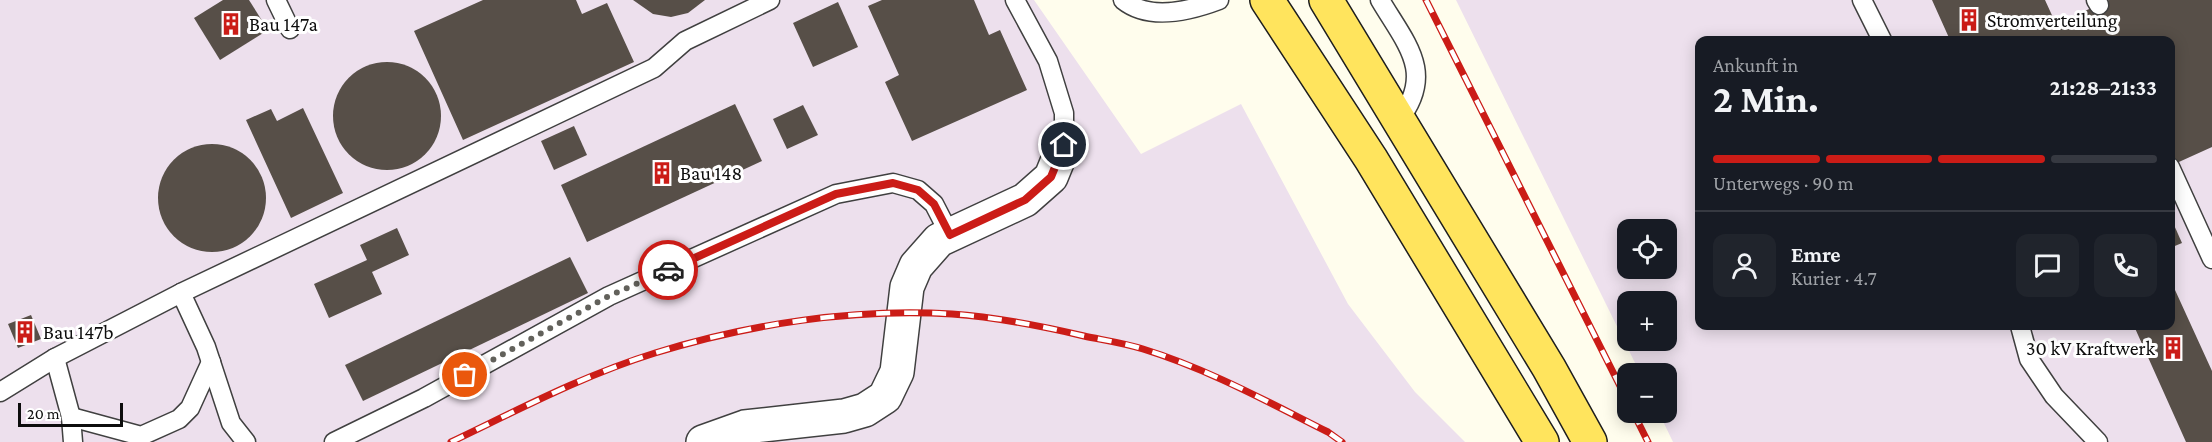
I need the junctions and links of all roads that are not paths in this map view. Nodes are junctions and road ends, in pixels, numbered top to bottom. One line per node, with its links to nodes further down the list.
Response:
1 (276, 0): 10 (lane)
2 (770, 0): 17 (lane)
3 (1015, 0): 13 (lane)
4 (1123, 0): 5 (lane)
5 (1219, 0)
6 (1267, 0): 29 (main road)
7 (1326, 0): 12 (main road)
8 (1380, 0): 12 (lane)
9 (1862, 0): 11 (lane)
10 (290, 28)
11 (1880, 36)
12 (1398, 121): 30 (main road)
13 (1064, 145): 15 (street)
14 (2175, 178): 16 (lane)
15 (950, 235): 27 (lane); 28 (street)
16 (2212, 258)
17 (181, 293): 19 (lane); 20 (lane)
18 (2021, 330): 31 (lane)
19 (55, 358): 21 (lane); 22 (lane)
20 (212, 362): 23 (lane); 26 (lane)
21 (0, 392)
22 (71, 417): 23 (lane); 24 (lane)
23 (141, 436): 25 (lane)
24 (73, 442)
25 (164, 442)
26 (246, 442)
27 (334, 442)
28 (703, 442)
29 (1542, 442)
30 (1590, 442)
31 (2098, 442)

